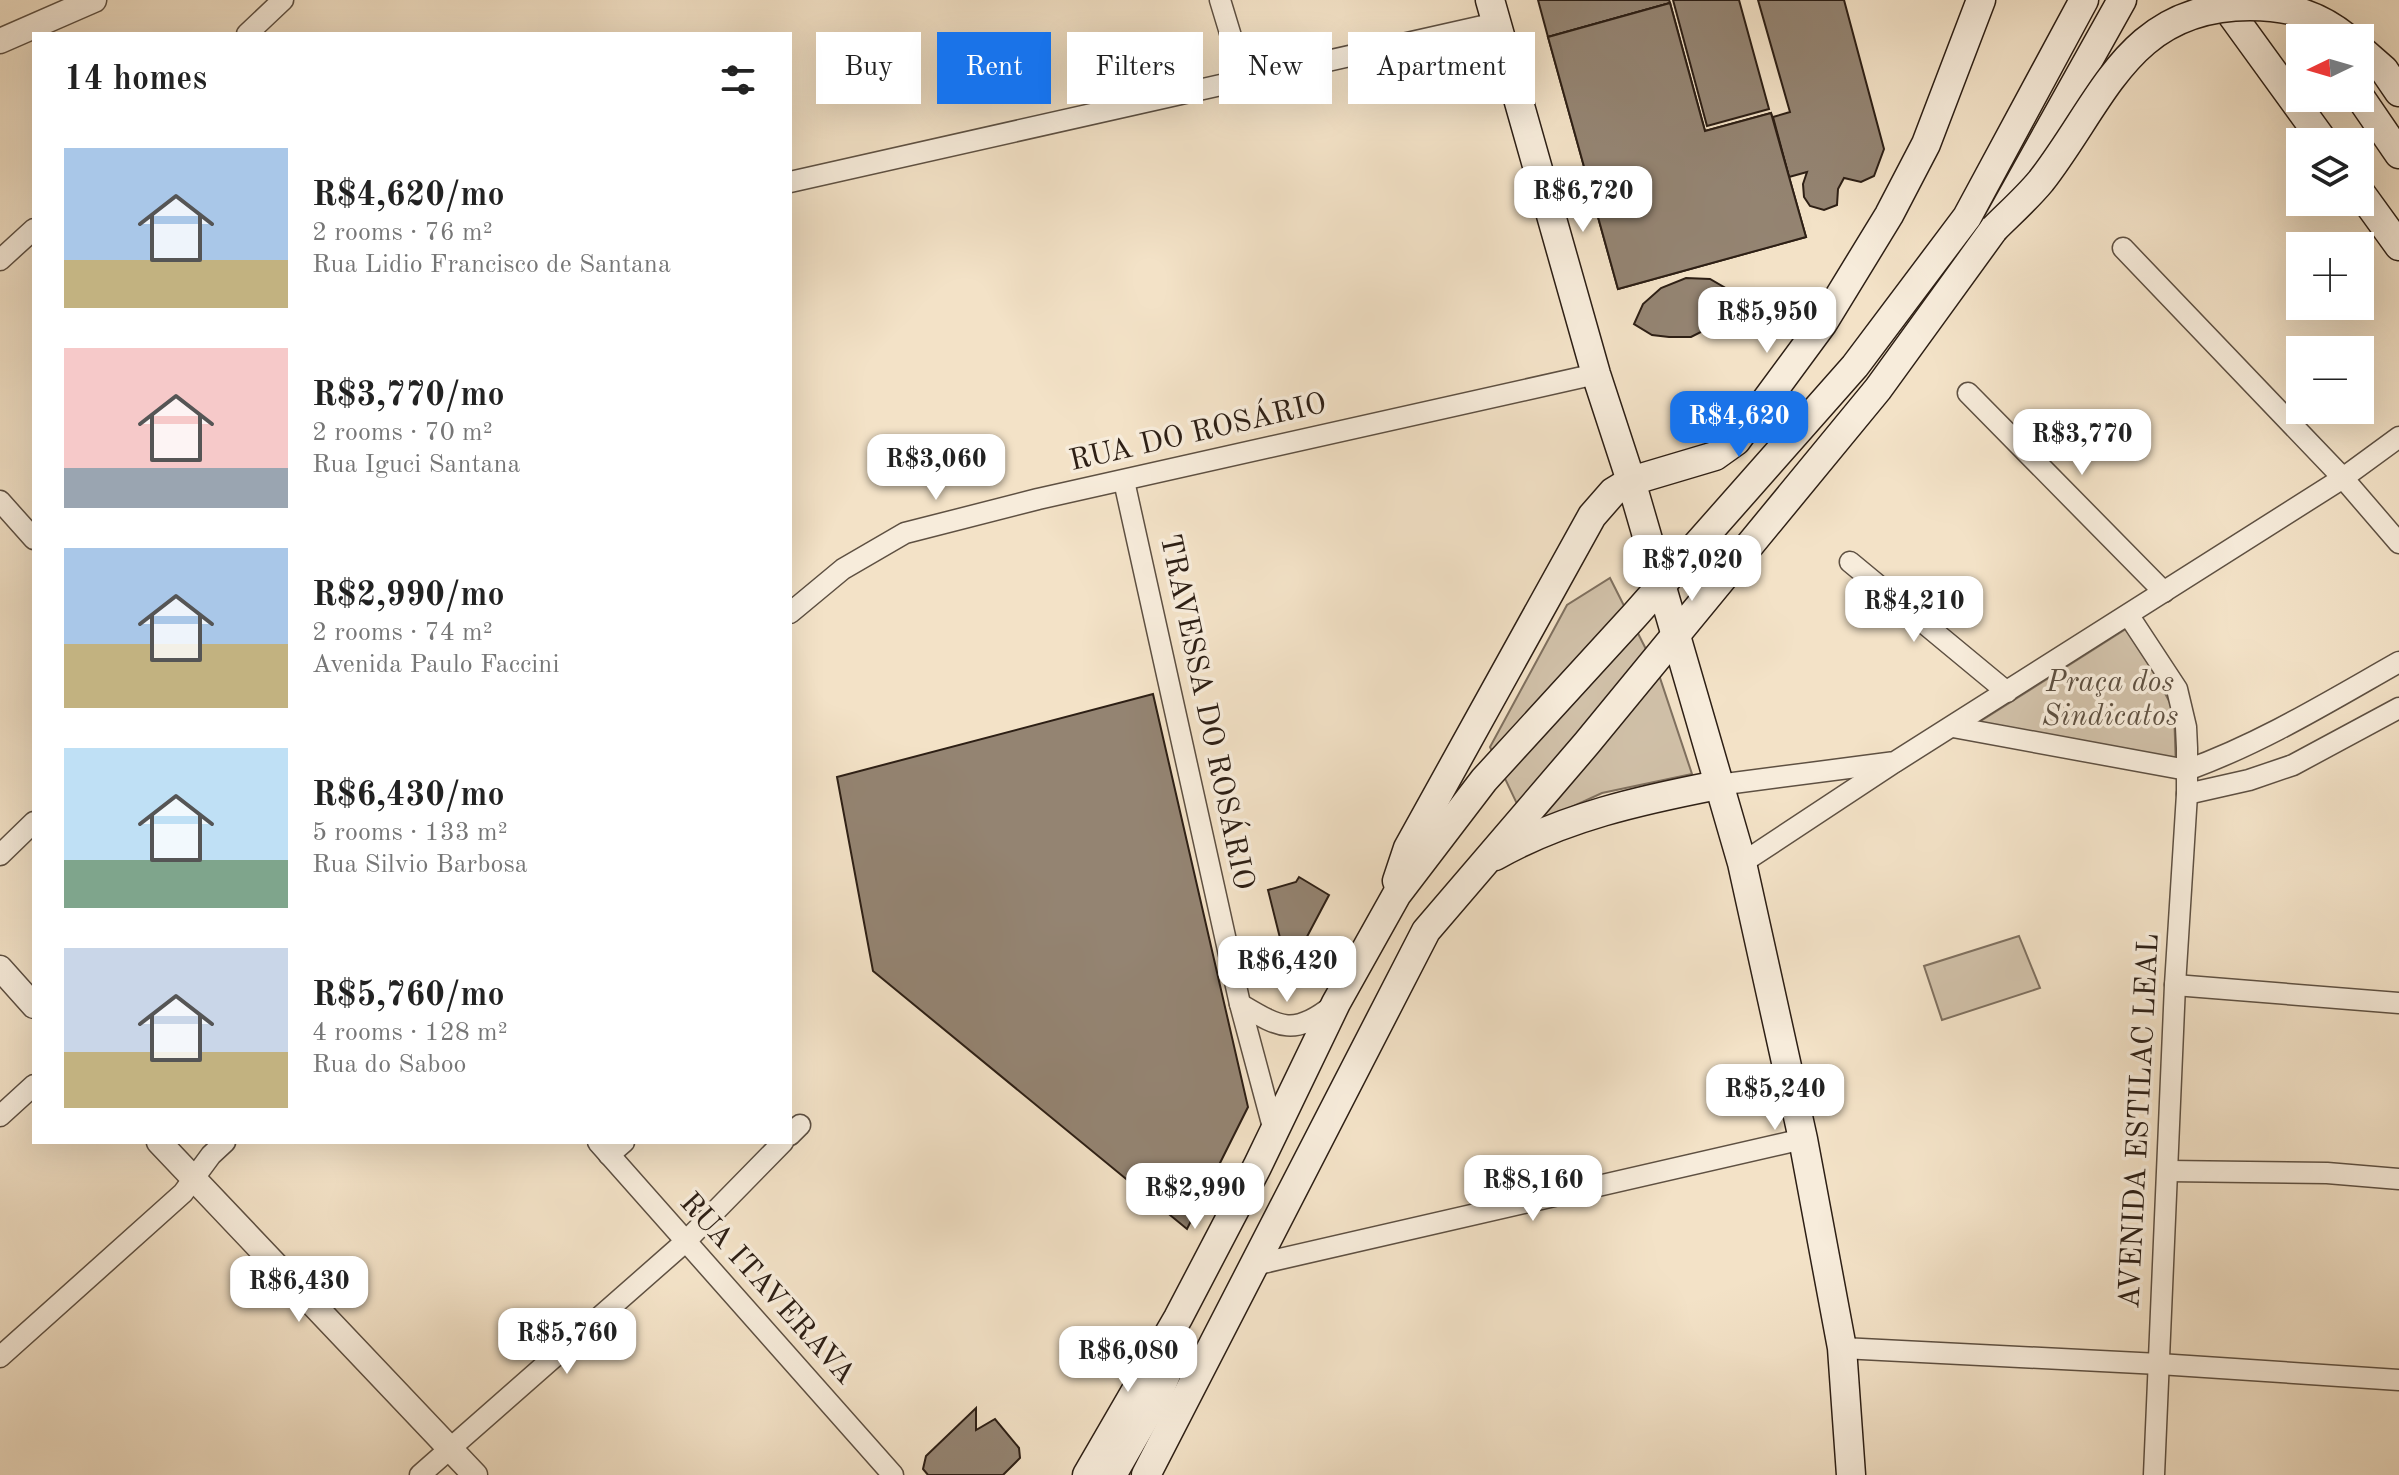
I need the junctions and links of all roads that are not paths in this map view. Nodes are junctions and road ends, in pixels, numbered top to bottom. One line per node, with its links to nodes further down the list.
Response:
1 (94, 0): 14 (street)
2 (283, 0): 12 (street)
3 (1220, 0): 13 (street)
4 (1981, 0): 34 (main road)
5 (2084, 0): 39 (main road)
6 (2122, 0): 24 (main road, bridge)
7 (2221, 0): 20 (main road)
8 (2293, 0): 10 (main road)
9 (1493, 12): 15 (street); 29 (main road)
10 (2309, 24)
11 (2327, 24): 24 (main road, bridge)
12 (249, 32)
13 (1230, 32)
14 (0, 41)
15 (1332, 55)
16 (2374, 61): 18 (main road)
17 (1219, 85): 22 (street)
18 (2399, 92)
19 (2370, 112): 21 (main road)
20 (2314, 128)
21 (2399, 154)
22 (792, 182)
23 (2374, 211): 26 (main road)
24 (1994, 229): 43 (main road)
25 (32, 231): 28 (street)
26 (2399, 246)
27 (2123, 248): 32 (street)
28 (0, 260)
29 (1596, 374): 33 (street, RUA DO ROSÁRIO); 34 (main road)
30 (1968, 393): 40 (street)
31 (2399, 437): 32 (street)
32 (2343, 478): 37 (street); 40 (street)
33 (1124, 481): 41 (street, RUA DO ROSÁRIO); 62 (street, TRAVESSA DO ROSÁRIO)
34 (1631, 481): 39 (main road); 56 (main road)
35 (0, 501): 36 (street)
36 (32, 537)
37 (2399, 543)
38 (1850, 562): 45 (street)
39 (1660, 585): 43 (main road); 56 (main road)
40 (2164, 592): 42 (street)
41 (792, 611)
42 (2129, 616): 45 (street); 49 (street, AVENIDA ESTILAC LEAL)
43 (1675, 635): 50 (main road); 54 (main road)
44 (2399, 662): 49 (street)
45 (2007, 692): 47 (street)
46 (2399, 708): 51 (street)
47 (1953, 727): 48 (street); 49 (street)
48 (1895, 762): 50 (street); 55 (street)
49 (2187, 770): 51 (street, AVENIDA ESTILAC LEAL)
50 (1718, 785): 54 (main road); 55 (main road)
51 (2187, 794): 58 (street, AVENIDA ESTILAC LEAL)
52 (32, 824): 53 (street)
53 (0, 855)
54 (1482, 863): 76 (main road)
55 (1742, 863): 66 (main road)
56 (1397, 894): 59 (main road)
57 (0, 968): 61 (street)
58 (2175, 985): 60 (street); 72 (street, AVENIDA ESTILAC LEAL)
59 (1336, 1003): 62 (street); 65 (main road)
60 (2399, 1003)
61 (32, 1004)
62 (1240, 1004): 65 (street, TRAVESSA DO ROSÁRIO)
63 (32, 1087): 64 (street)
64 (0, 1116)
65 (1274, 1131): 71 (main road)
66 (1803, 1139): 76 (street); 79 (main road)
67 (161, 1144): 74 (street)
68 (223, 1144): 74 (street)
69 (781, 1144): 75 (street)
70 (610, 1146): 75 (street, RUA ITAVERAVA)
71 (1257, 1167): 77 (main road); 78 (main road)
72 (2168, 1171): 73 (street); 81 (street, AVENIDA ESTILAC LEAL)
73 (2399, 1179)
74 (195, 1180): 80 (street); 83 (street)
75 (685, 1242): 83 (street); 86 (street, RUA ITAVERAVA)
76 (1254, 1265): 78 (main road)
77 (1178, 1318): 87 (main road); 88 (main road)
78 (1217, 1337): 89 (main road)
79 (1842, 1348): 81 (street); 90 (main road)
80 (0, 1357)
81 (2159, 1364): 82 (street); 91 (street, AVENIDA ESTILAC LEAL)
82 (2399, 1380)
83 (451, 1449): 84 (street); 85 (street)
84 (420, 1475)
85 (475, 1475)
86 (893, 1475)
87 (1087, 1475)
88 (1112, 1475)
89 (1146, 1475)
90 (1851, 1475)
91 (2154, 1475)

